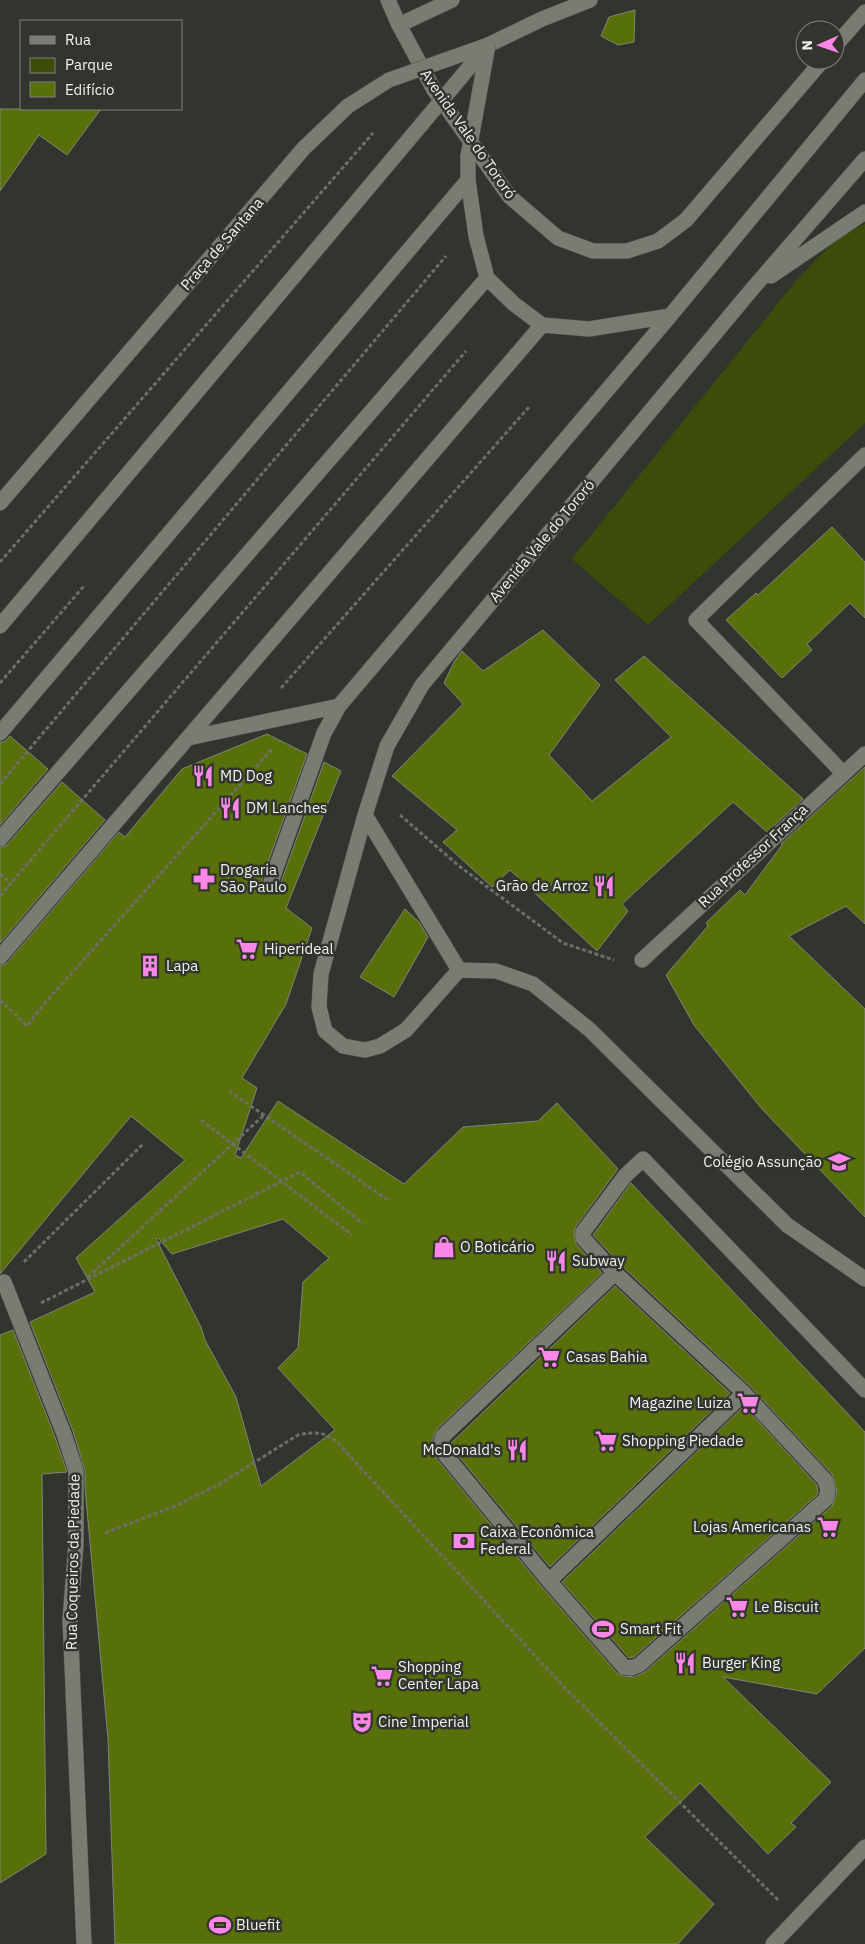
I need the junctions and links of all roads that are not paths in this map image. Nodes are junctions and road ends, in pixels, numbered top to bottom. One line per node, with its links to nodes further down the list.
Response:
1 (388, 0): 5 (street, Avenida Vale do Tororó)
2 (452, 0): 5 (street)
3 (590, 0): 7 (street, Praça de Santana)
4 (865, 12): 6 (street)
5 (399, 25): 8 (street, Avenida Vale do Tororó)
6 (845, 35)
7 (488, 45): 11 (street, bridge); 18 (street, Praça de Santana, bridge); 19 (street, bridge)
8 (814, 70)
9 (865, 80): 15 (street)
10 (865, 160): 14 (street, Avenida Vale do Tororó)
11 (468, 180): 13 (street); 21 (street)
12 (865, 212): 14 (street, Avenida Vale do Tororó)
13 (487, 278): 16 (street); 26 (street)
14 (753, 288): 25 (street, Avenida Vale do Tororó)
15 (670, 316): 16 (street); 20 (street)
16 (542, 325): 22 (street)
17 (865, 455): 24 (street)
18 (0, 503)
19 (0, 626)
20 (339, 706): 22 (street); 27 (street)
21 (0, 733)
22 (188, 738): 28 (street)
23 (865, 754): 24 (street, Rua Professor França)
24 (843, 773): 29 (street, Rua Professor França)
25 (365, 815): 30 (street); 30 (street, Avenida Vale do Tororó)
26 (0, 839)
27 (272, 882)
28 (0, 957)
29 (642, 960)
30 (458, 970): 32 (street)
31 (615, 1273): 34 (street); 35 (street); 36 (street)
32 (865, 1279)
33 (4, 1282): 38 (street, Rua Coqueiros da Piedade)
34 (865, 1390)
35 (744, 1393): 36 (street); 36 (street)
36 (549, 1581)
37 (865, 1847): 39 (street)
38 (84, 1944)
39 (772, 1944)

